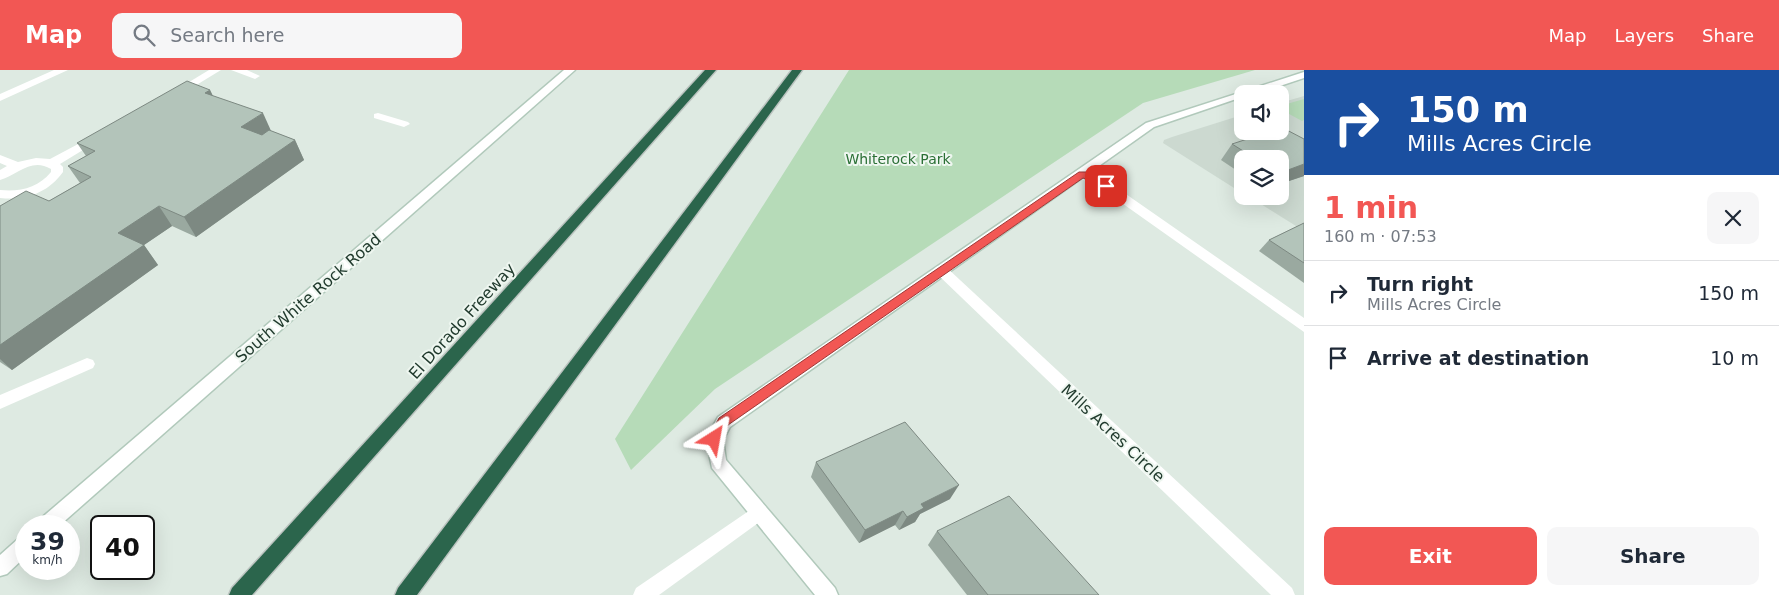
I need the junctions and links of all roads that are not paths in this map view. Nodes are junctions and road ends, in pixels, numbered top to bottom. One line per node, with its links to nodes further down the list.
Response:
1 (63, 70): 10 (street)
2 (216, 70): 12 (street)
3 (236, 70): 8 (street)
4 (570, 70): 29 (street, South White Rock Road)
5 (711, 70): 32 (highway, El Dorado Freeway)
6 (796, 70): 33 (highway)
7 (1304, 75): 9 (street)
8 (255, 76)
9 (1272, 85)
10 (28, 86): 11 (street); 14 (street)
11 (40, 89)
12 (169, 96)
13 (1234, 97): 22 (street)
14 (0, 98)
15 (378, 116): 16 (street)
16 (404, 124)
17 (108, 130): 19 (street)
18 (0, 159): 20 (street)
19 (52, 163): 20 (street); 23 (street)
20 (18, 166): 21 (street)
21 (1, 174)
22 (1082, 174): 24 (street); 25 (street)
23 (0, 194)
24 (941, 270): 28 (street); 36 (street, Mills Acres Circle)
25 (1304, 326)
26 (87, 364): 27 (street)
27 (0, 402)
28 (759, 512): 34 (street); 35 (street)
29 (59, 515)
30 (15, 553): 31 (street)
31 (0, 566)
32 (239, 595)
33 (405, 595)
34 (642, 595)
35 (828, 595)
36 (1285, 595)

